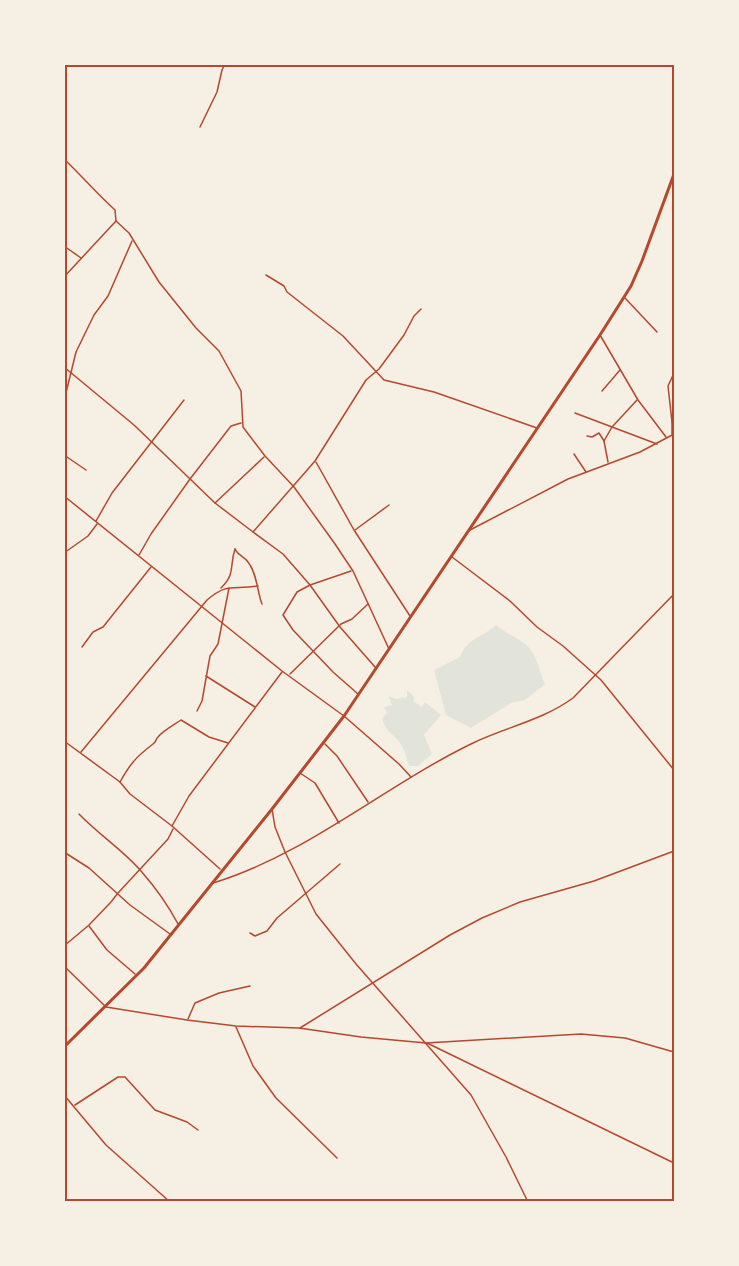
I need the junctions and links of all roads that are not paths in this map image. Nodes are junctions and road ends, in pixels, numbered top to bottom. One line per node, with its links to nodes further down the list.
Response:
1 (225, 64): 2 (street)
2 (200, 127)
3 (64, 159): 5 (street)
4 (675, 174): 11 (highway)
5 (116, 221): 6 (street); 8 (street)
6 (132, 241): 18 (street); 27 (street)
7 (64, 246): 8 (street)
8 (81, 258): 10 (street)
9 (266, 275): 17 (street)
10 (64, 277)
11 (624, 297): 13 (street); 14 (highway)
12 (421, 309): 17 (street)
13 (657, 332)
14 (600, 335): 16 (street); 29 (highway)
15 (64, 368): 18 (street)
16 (620, 370): 20 (street); 22 (street)
17 (375, 371): 29 (street); 39 (street)
18 (72, 373): 23 (street); 34 (street)
19 (675, 373): 26 (street)
20 (602, 391)
21 (184, 400): 34 (street)
22 (638, 400): 28 (street); 32 (street)
23 (64, 401)
24 (575, 413): 28 (street)
25 (675, 418): 26 (street)
26 (672, 422): 30 (street)
27 (243, 423): 38 (street); 43 (street)
28 (612, 427): 33 (street); 35 (street)
29 (538, 429): 50 (highway)
30 (673, 434): 32 (street)
31 (587, 436): 33 (street)
32 (666, 437): 35 (street)
33 (604, 441): 40 (street)
34 (151, 442): 43 (street); 48 (street)
35 (658, 444): 40 (street)
36 (574, 454): 42 (street)
37 (64, 455): 41 (street)
38 (265, 456): 44 (street); 46 (street)
39 (315, 461): 44 (street); 49 (street)
40 (608, 463): 42 (street)
41 (86, 470)
42 (586, 472): 50 (street)
43 (190, 479): 46 (street); 53 (street)
44 (294, 487): 51 (street); 56 (street)
45 (64, 496): 48 (street)
46 (214, 503): 51 (street)
47 (389, 505): 49 (street)
48 (97, 522): 52 (street); 53 (street)
49 (354, 530): 65 (street)
50 (469, 531): 54 (highway)
51 (253, 532): 57 (street)
52 (64, 553)
53 (139, 556): 55 (street)
54 (452, 556): 65 (highway); 75 (street)
55 (151, 566): 64 (street); 68 (street)
56 (352, 571): 57 (street); 63 (street)
57 (310, 585): 67 (street); 69 (street)
58 (258, 586): 59 (street); 60 (street); 62 (street)
59 (229, 587): 60 (street); 66 (street)
60 (220, 589): 64 (street)
61 (675, 594): 75 (street)
62 (262, 604)
63 (368, 604): 67 (street); 70 (street)
64 (202, 605): 66 (street); 83 (street)
65 (411, 617): 70 (highway)
66 (222, 622): 72 (street); 74 (street)
67 (340, 627): 69 (street); 71 (street)
68 (82, 647)
69 (314, 650): 73 (street); 76 (street)
70 (389, 650): 71 (highway)
71 (376, 669): 76 (highway)
72 (282, 671): 73 (street); 77 (street)
73 (289, 675): 79 (street)
74 (205, 676): 77 (street); 78 (street)
75 (594, 676): 84 (street); 86 (street)
76 (359, 695): 79 (highway)
77 (255, 707): 82 (street)
78 (197, 711)
79 (344, 716): 81 (highway); 86 (street)
80 (64, 741): 83 (street)
81 (324, 742): 85 (highway); 88 (street)
82 (228, 743): 87 (street); 92 (street)
83 (81, 752): 87 (street)
84 (675, 770)
85 (299, 773): 89 (highway); 91 (street)
86 (411, 777): 88 (street)
87 (120, 782): 92 (street)
88 (369, 803): 91 (street)
89 (272, 809): 95 (street); 98 (highway)
90 (79, 814): 97 (street)
91 (339, 823): 95 (street)
92 (173, 827): 97 (street); 98 (street)
93 (675, 851): 109 (street)
94 (64, 852): 100 (street)
95 (285, 852): 99 (street); 101 (street)
96 (340, 864): 101 (street)
97 (140, 870): 100 (street); 102 (street)
98 (221, 870): 99 (highway)
99 (211, 884): 102 (highway)
100 (118, 893): 103 (street); 105 (street)
101 (305, 895): 104 (street); 109 (street)
102 (179, 924): 105 (highway)
103 (89, 925): 106 (street); 108 (street)
104 (250, 933)
105 (170, 934): 108 (highway)
106 (64, 946)
107 (64, 966): 111 (street)
108 (137, 976): 111 (highway)
109 (374, 984): 114 (street); 115 (street)
110 (249, 986): 112 (street)
111 (106, 1007): 112 (street); 116 (highway)
112 (187, 1020): 113 (street)
113 (236, 1026): 114 (street); 121 (street)
114 (299, 1028): 115 (street)
115 (426, 1043): 117 (street); 122 (street); 124 (street)
116 (64, 1047)
117 (675, 1052)
118 (64, 1095): 119 (street)
119 (75, 1105): 120 (street); 123 (street)
120 (198, 1130)
121 (337, 1158)
122 (675, 1163)
123 (170, 1202)
124 (528, 1202)

